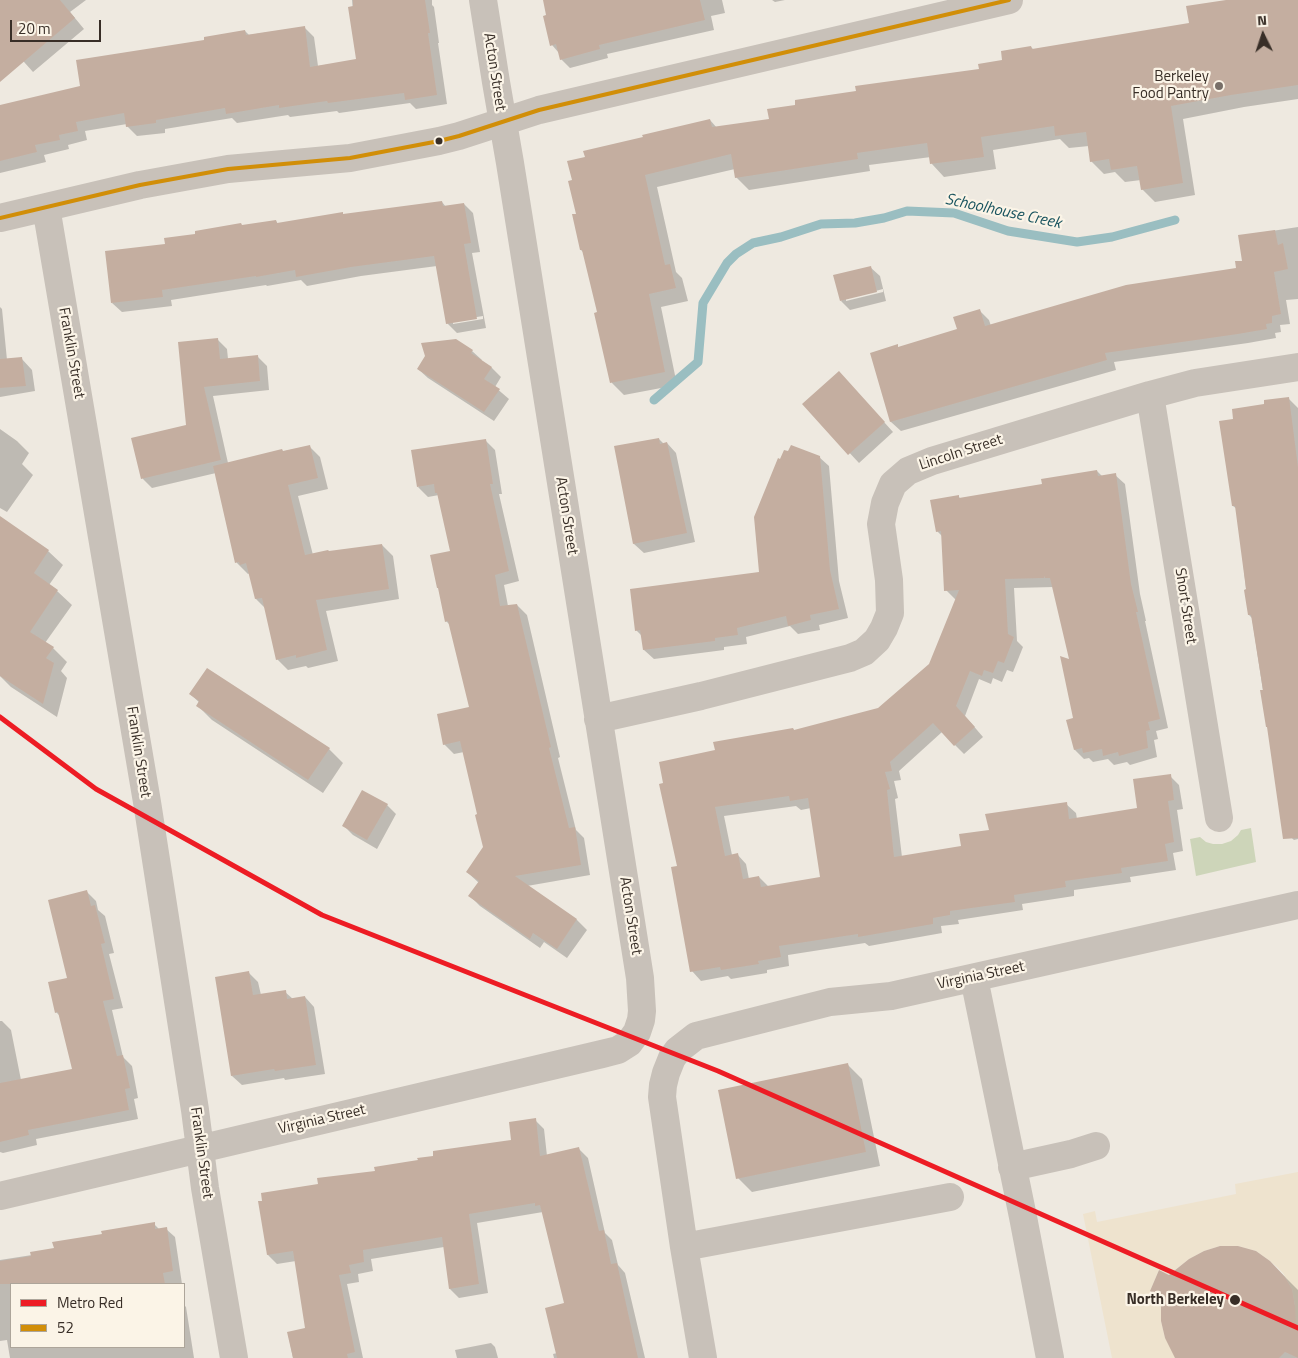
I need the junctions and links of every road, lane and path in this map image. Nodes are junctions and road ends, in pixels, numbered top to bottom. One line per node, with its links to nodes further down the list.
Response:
1 (483, 0): 3 (street, Acton Street)
2 (1009, 0): 3 (street)
3 (503, 121): 4 (street); 8 (street, Acton Street)
4 (46, 207): 5 (street); 14 (street, Franklin Street)
5 (0, 218)
6 (1298, 366): 7 (street, Lincoln Street)
7 (1150, 395): 8 (street, Lincoln Street); 9 (street, Short Street)
8 (598, 719): 12 (street, Acton Street)
9 (1219, 818)
10 (1298, 906): 11 (street, Virginia Street)
11 (974, 978): 15 (street); 18 (street, Virginia Street)
12 (637, 1032): 14 (street, Virginia Street)
13 (1096, 1146): 15 (street)
14 (200, 1149): 16 (street, Virginia Street); 19 (street, Franklin Street)
15 (1012, 1167): 21 (street)
16 (0, 1196)
17 (950, 1197): 18 (street)
18 (684, 1247): 20 (street)
19 (234, 1358)
20 (703, 1358)
21 (1050, 1358)

